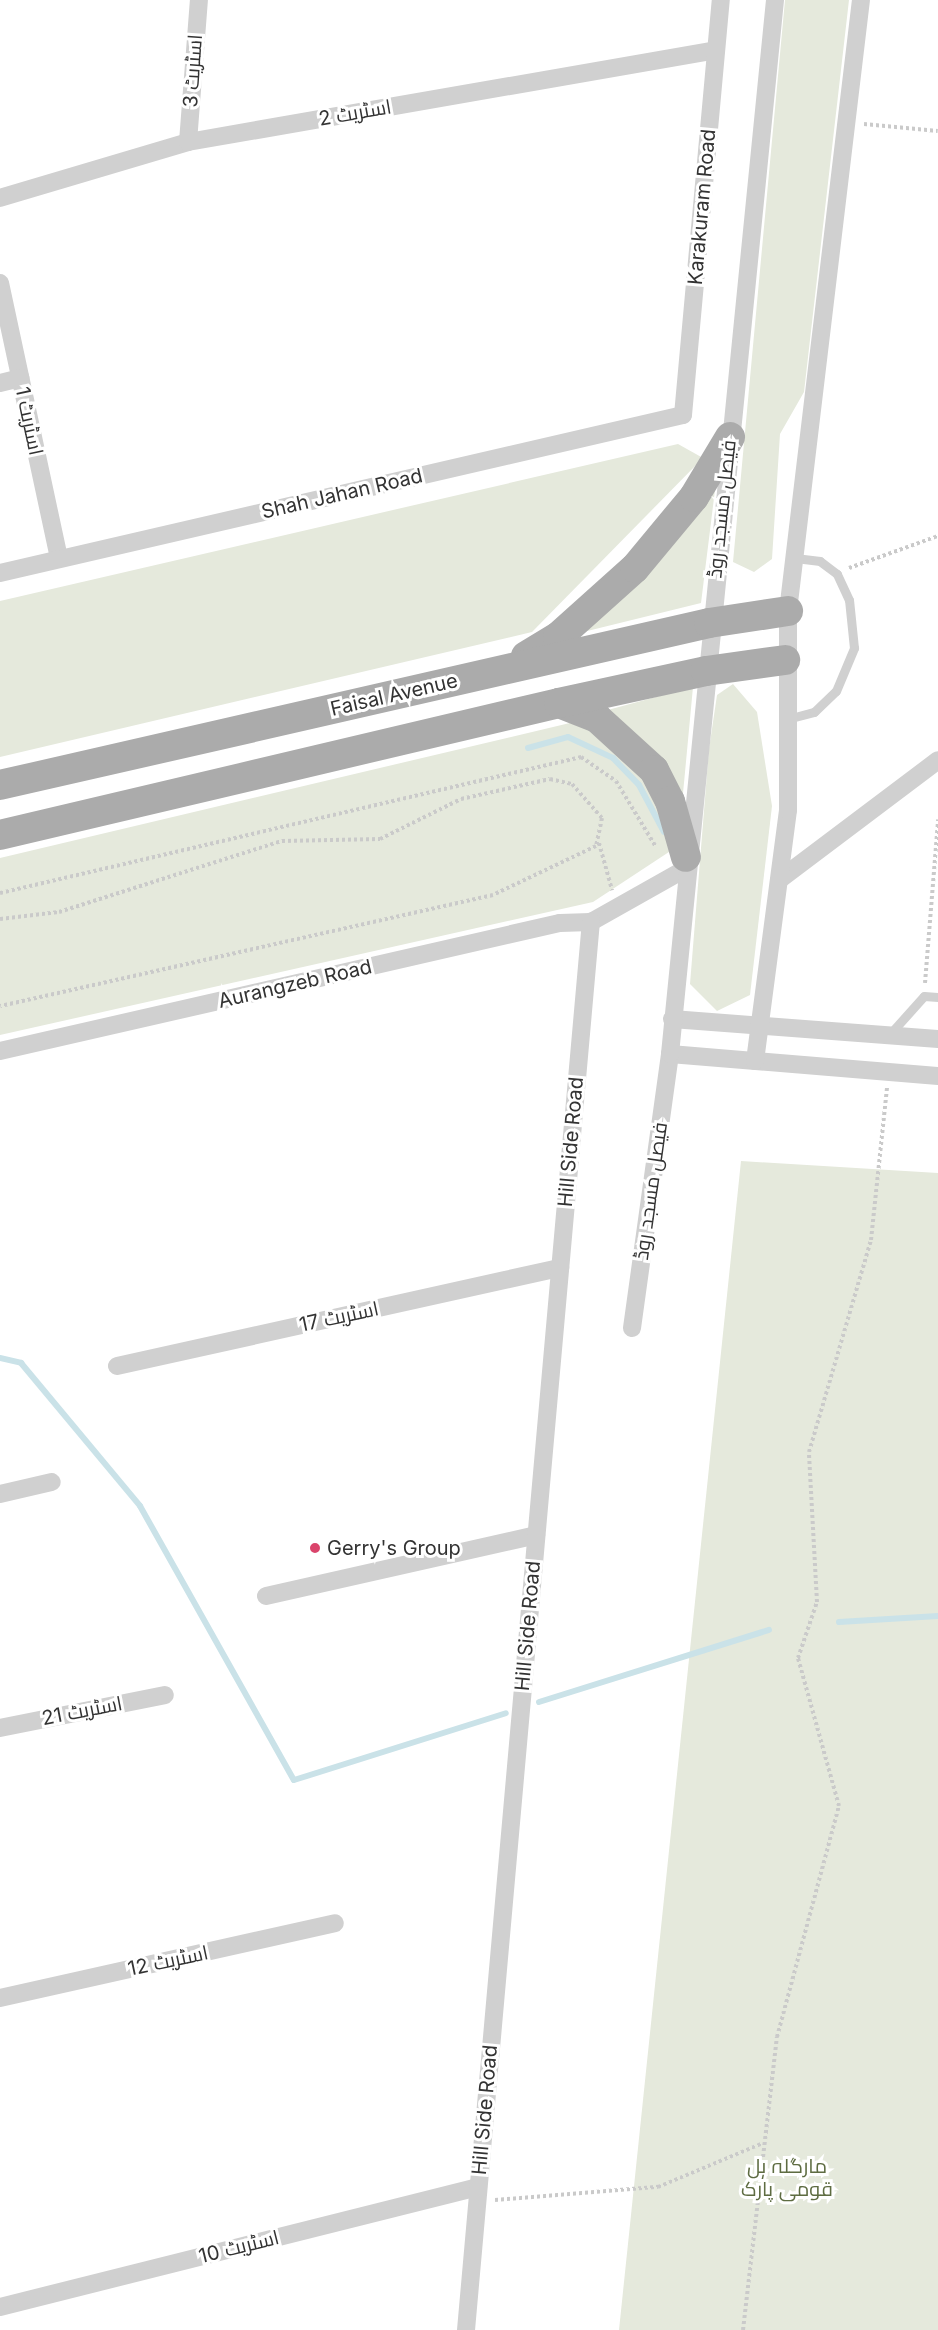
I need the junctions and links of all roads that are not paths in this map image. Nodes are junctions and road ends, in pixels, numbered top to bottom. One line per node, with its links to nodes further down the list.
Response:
1 (199, 0): 6 (street, اسٹریٹ 3)
2 (720, 0): 5 (street, Karakuram Road)
3 (775, 0): 12 (street, فیصل مسجد روڈ)
4 (861, 0): 13 (street)
5 (716, 50): 6 (street, اسٹریٹ 2); 11 (street, Karakuram Road)
6 (188, 142): 7 (street, اسٹریٹ 2)
7 (0, 198)
8 (0, 283): 9 (street, اسٹریٹ 1)
9 (20, 378): 10 (street); 14 (street, اسٹریٹ 1)
10 (0, 383)
11 (683, 415): 14 (street, Shah Jahan Road)
12 (730, 437): 17 (street, فیصل مسجد روڈ); 19 (main road)
13 (795, 558): 16 (street); 22 (lane)
14 (59, 560): 15 (street, Shah Jahan Road)
15 (0, 573)
16 (788, 611): 17 (main road, Faisal Avenue); 18 (street)
17 (709, 623): 19 (main road, Faisal Avenue); 20 (street, فیصل مسجد روڈ)
18 (785, 660): 20 (main road); 22 (street)
19 (500, 671): 24 (main road, Faisal Avenue)
20 (706, 671): 21 (main road); 26 (street, فیصل مسجد روڈ)
21 (559, 704): 25 (main road); 26 (main road)
22 (791, 718): 27 (street)
23 (938, 760): 27 (street)
24 (0, 785)
25 (0, 835)
26 (686, 863): 28 (street); 30 (street, فیصل مسجد روڈ)
27 (779, 880): 31 (street)
28 (591, 922): 34 (street, Aurangzeb Road); 38 (street, Hill Side Road)
29 (938, 997): 32 (lane)
30 (672, 1019): 31 (street); 35 (street, فیصل مسجد روڈ)
31 (761, 1025): 32 (street); 36 (street)
32 (889, 1035): 33 (street)
33 (938, 1039)
34 (0, 1052)
35 (670, 1054): 36 (street); 39 (street, فیصل مسجد روڈ)
36 (755, 1061): 37 (street)
37 (938, 1076)
38 (560, 1268): 40 (street, اسٹریٹ 17); 43 (street, Hill Side Road)
39 (632, 1328)
40 (117, 1366)
41 (52, 1482): 42 (street)
42 (0, 1494)
43 (536, 1535): 44 (street); 49 (street, Hill Side Road)
44 (266, 1596)
45 (165, 1695): 46 (street, اسٹریٹ 21)
46 (0, 1728)
47 (335, 1923): 48 (street, اسٹریٹ 12)
48 (0, 1998)
49 (478, 2195): 50 (street, اسٹریٹ 10); 51 (street, Hill Side Road)
50 (0, 2307)
51 (466, 2330)

